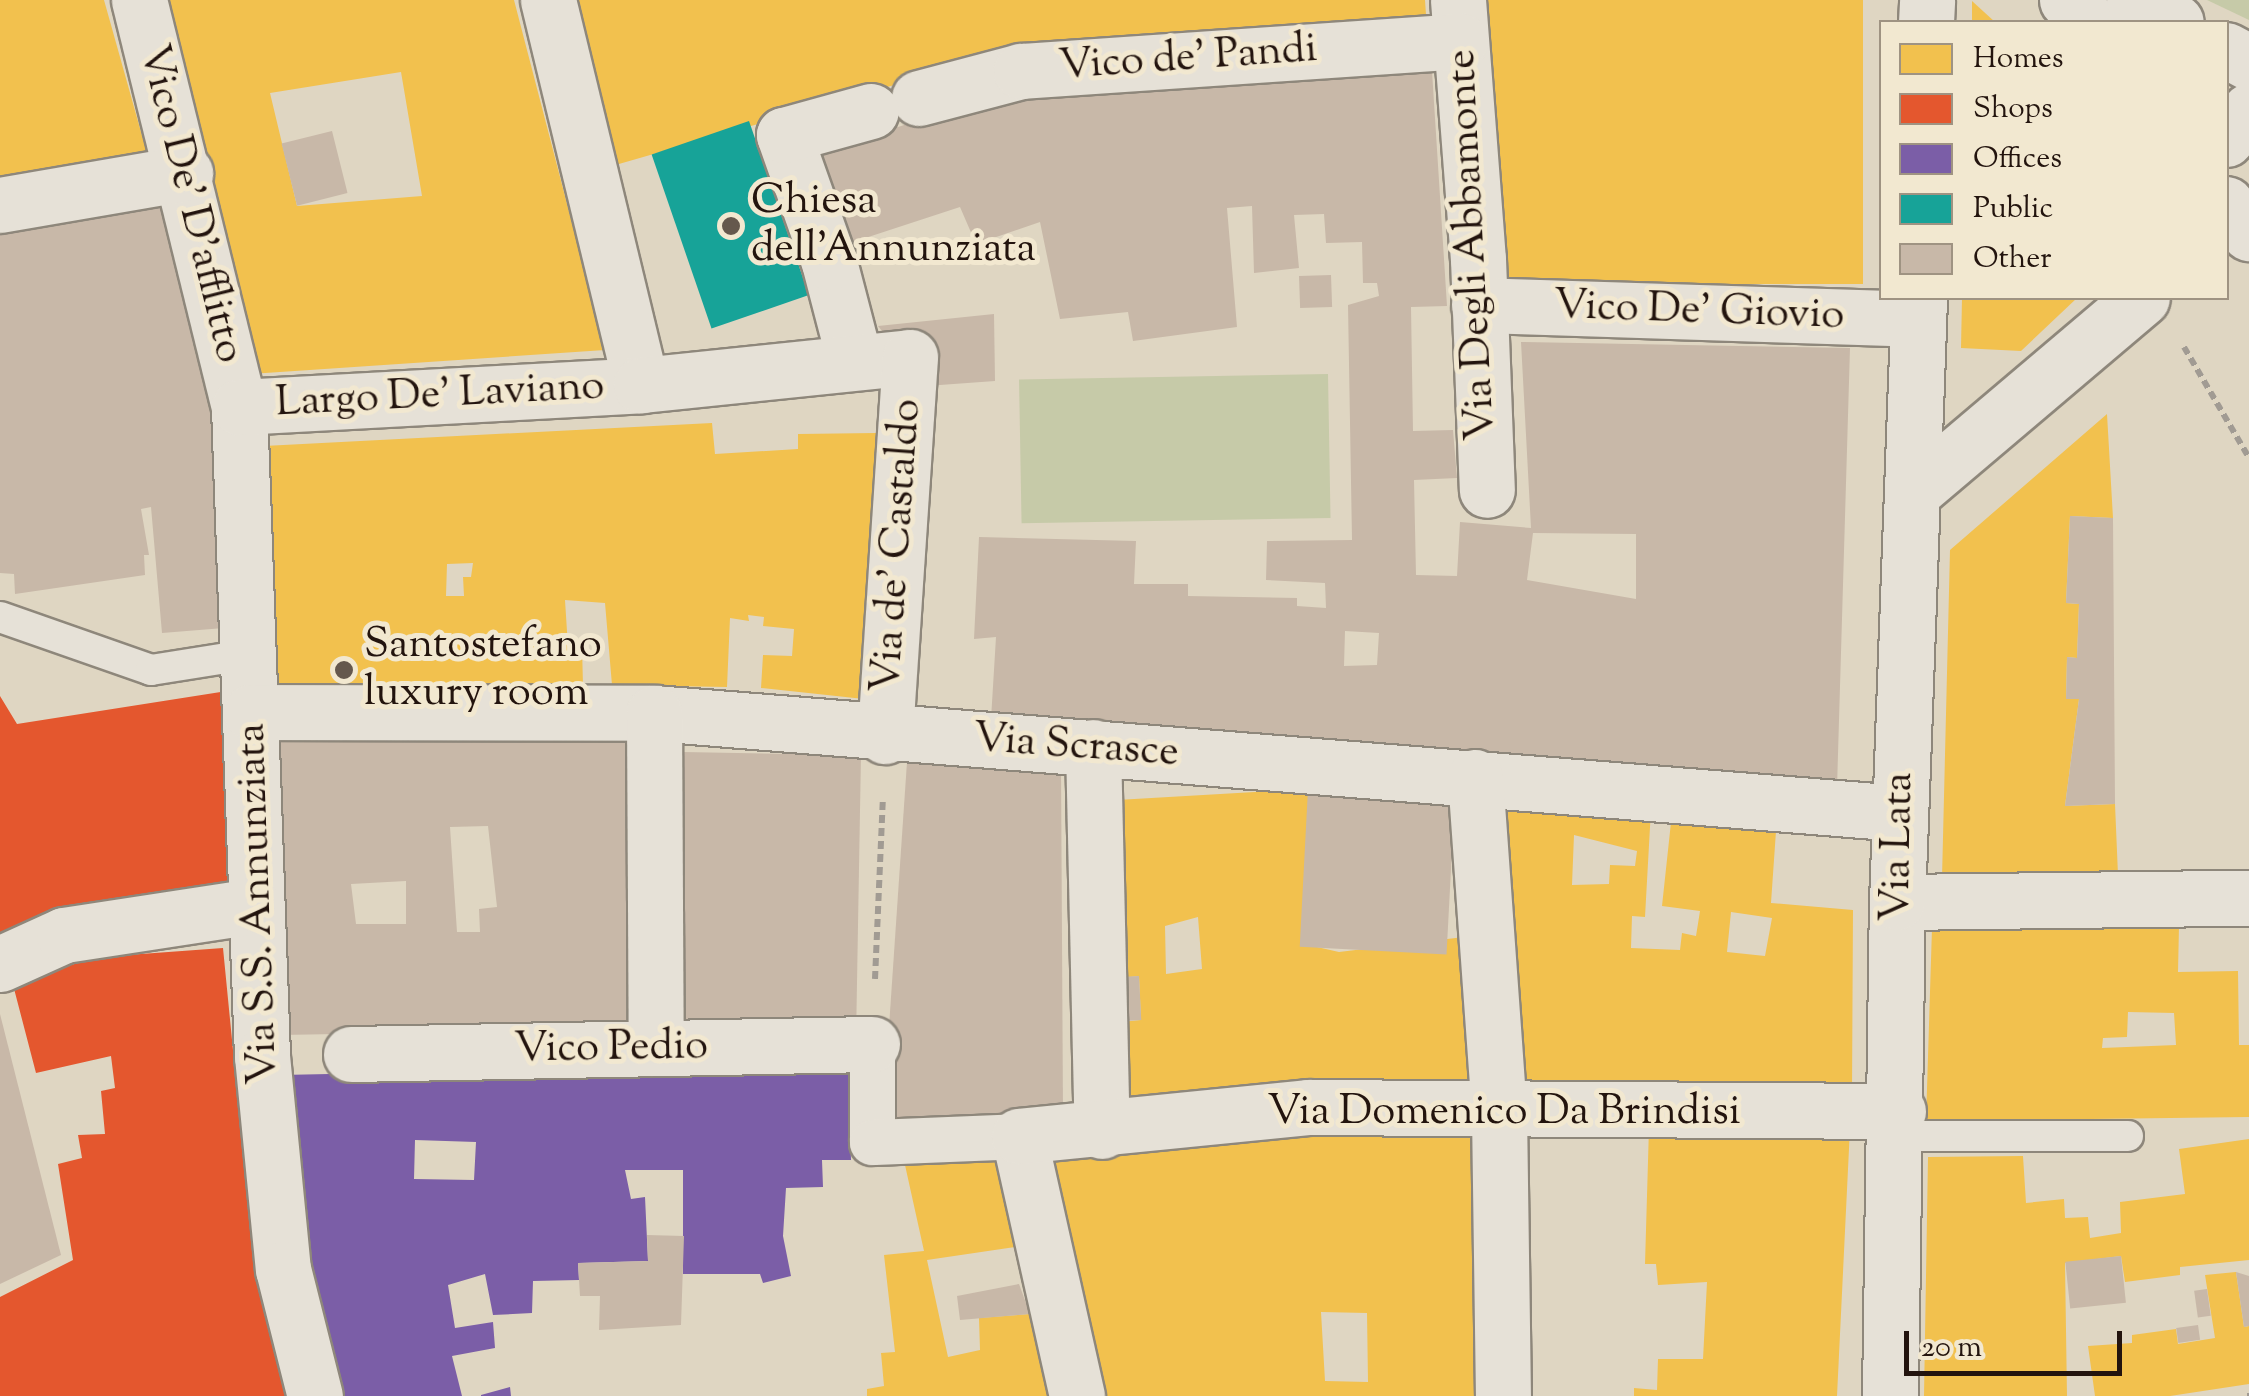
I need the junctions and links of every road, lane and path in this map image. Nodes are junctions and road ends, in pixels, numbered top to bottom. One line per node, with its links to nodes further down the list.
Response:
1 (139, 0): 11 (street, Vico De' D'afflitto)
2 (548, 0): 19 (street, Largo De' Laviano)
3 (2067, 0): 6 (street)
4 (2134, 0): 7 (street)
5 (1459, 20): 9 (street, Vico de' Pandi); 14 (street, Via Degli Abbamonte)
6 (2088, 20)
7 (2172, 20)
8 (2249, 111): 10 (street)
9 (784, 134): 18 (street, Via de' Castaldo)
10 (2229, 135)
11 (185, 173): 12 (street); 20 (street, Vico De' D'afflitto)
12 (0, 205)
13 (2140, 300): 23 (street)
14 (1480, 305): 15 (street, Vico De' Giovio); 22 (street, Via Degli Abbamonte)
15 (1918, 308): 23 (street, Via Lata)
16 (2179, 340): 21 (path)
17 (910, 356): 18 (street, Largo De' Laviano); 29 (street, Via de' Castaldo)
18 (854, 358): 19 (street, Largo De' Laviano)
19 (640, 385): 20 (street, Largo De' Laviano)
20 (239, 407): 25 (street, Via S.S. Annunziata)
21 (2249, 458)
22 (1486, 490)
23 (1914, 492): 31 (street, Via Lata)
24 (0, 616): 25 (lane)
25 (252, 654): 26 (street, Via S.S. Annunziata)
26 (252, 712): 27 (street, Via Scrasce); 34 (street, Via S.S. Annunziata)
27 (654, 713): 29 (street, Via Scrasce); 37 (street)
28 (1093, 746): 29 (street, Via Scrasce); 30 (street, Via Scrasce); 41 (street)
29 (884, 762): 36 (path)
30 (1475, 777): 31 (street, Via Scrasce); 39 (street)
31 (1900, 813): 33 (street, Via Lata)
32 (2249, 898): 33 (street)
33 (1897, 902): 40 (street, Via Lata)
34 (254, 906): 35 (street); 44 (street, Via S.S. Annunziata)
35 (0, 964)
36 (872, 1044): 37 (street, Vico Pedio); 42 (street, Via Domenico Da Brindisi)
37 (656, 1048): 38 (street, Vico Pedio)
38 (351, 1054)
39 (1499, 1112): 40 (street, Via Domenico Da Brindisi); 41 (street, Via Domenico Da Brindisi); 46 (street)
40 (1897, 1123): 43 (lane); 47 (street, Via Lata)
41 (1102, 1131): 42 (street, Via Domenico Da Brindisi)
42 (1019, 1136): 45 (street)
43 (2128, 1136)
44 (315, 1396)
45 (1077, 1396)
46 (1503, 1396)
47 (1890, 1396)

